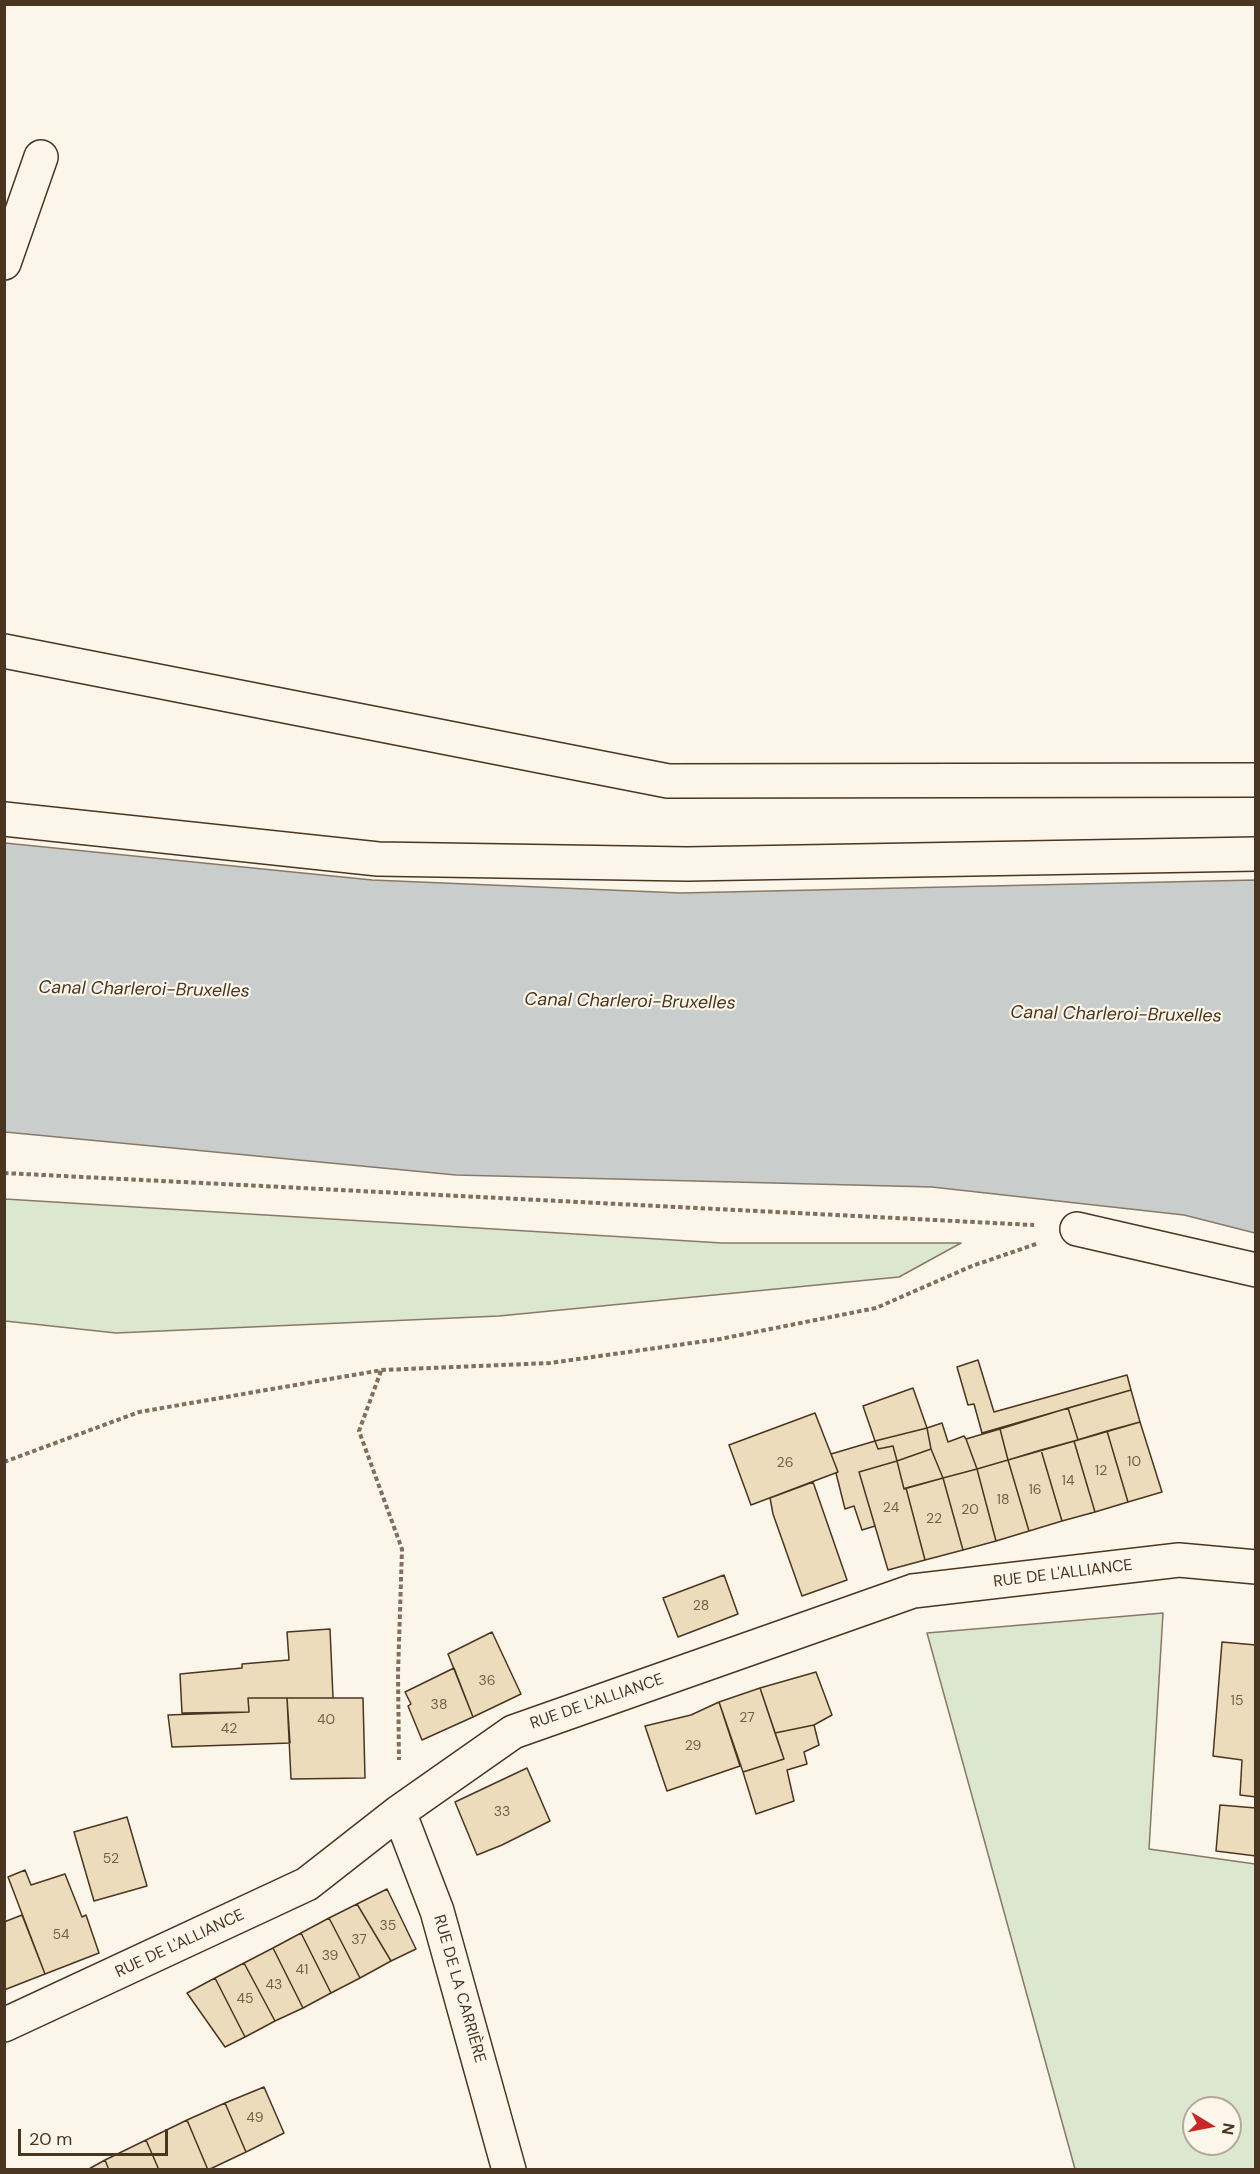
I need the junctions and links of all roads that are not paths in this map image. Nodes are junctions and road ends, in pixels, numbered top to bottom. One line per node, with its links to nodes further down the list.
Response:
1 (42, 157): 2 (street)
2 (4, 263)
3 (4, 651): 4 (street)
4 (1256, 780)
5 (4, 819): 6 (street)
6 (1256, 854)
7 (1077, 1229): 8 (street)
8 (1256, 1270)
9 (1256, 1567): 10 (street, RUE DE L'ALLIANCE)
10 (399, 1812): 11 (street, RUE DE L'ALLIANCE); 12 (street, RUE DE LA CARRIÈRE)
11 (4, 2025)
12 (509, 2169)

